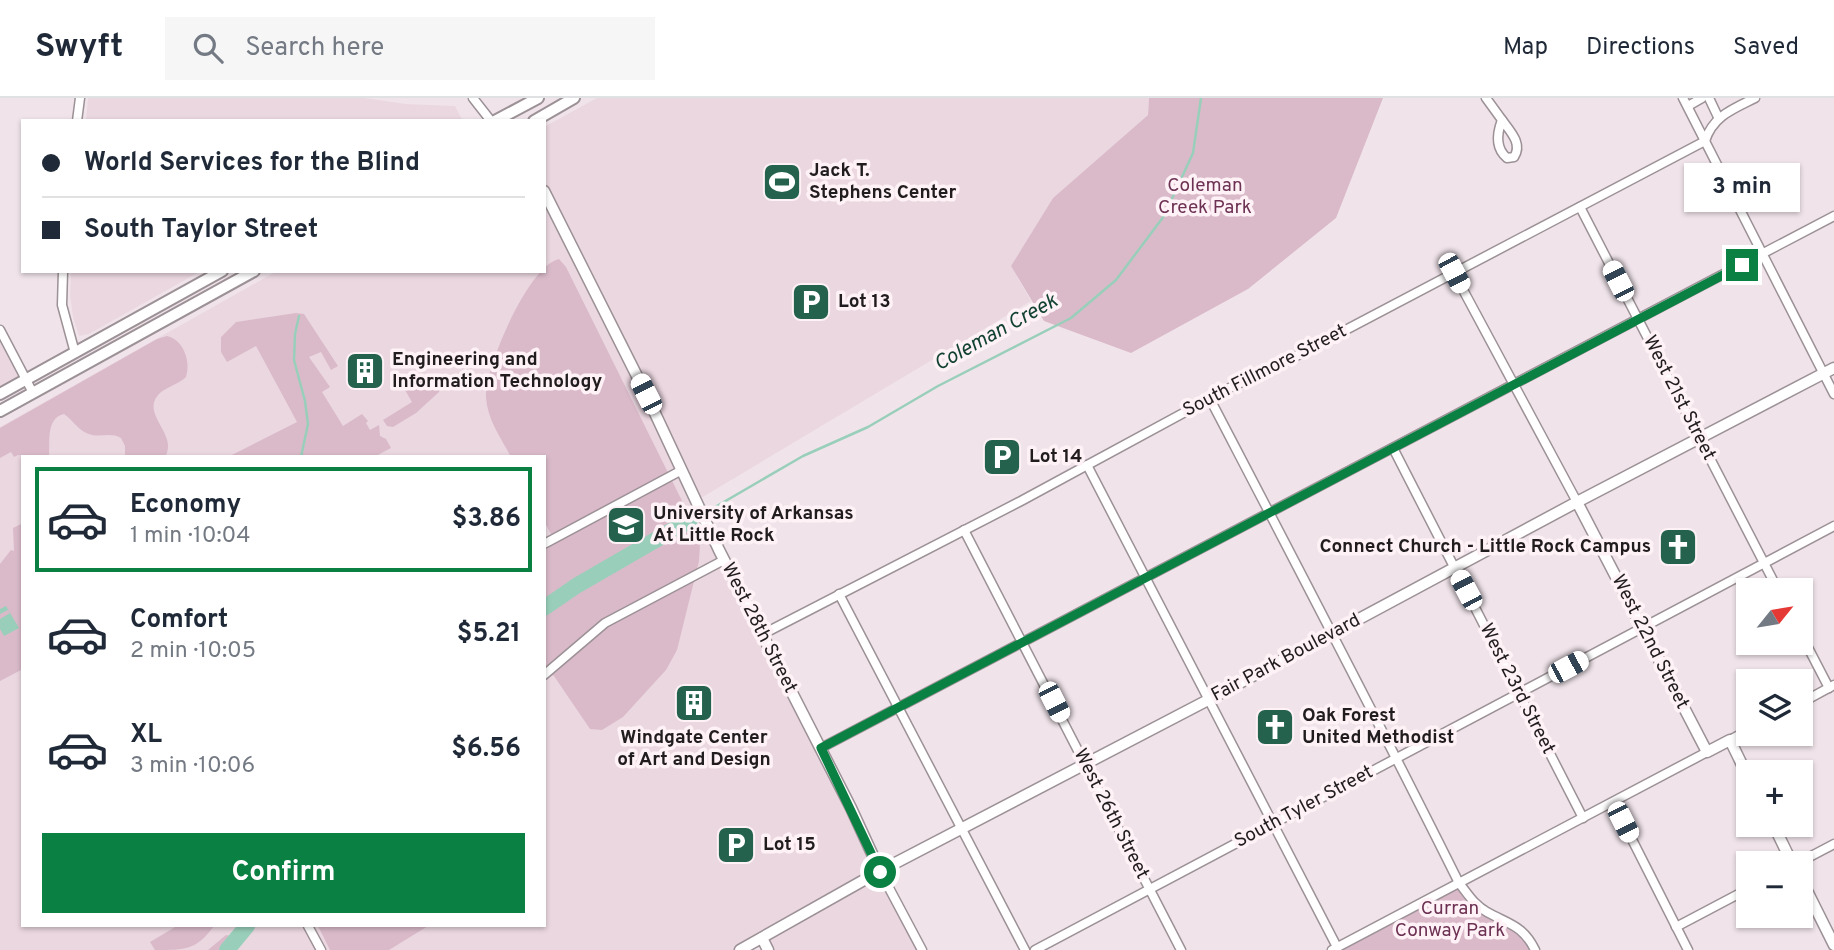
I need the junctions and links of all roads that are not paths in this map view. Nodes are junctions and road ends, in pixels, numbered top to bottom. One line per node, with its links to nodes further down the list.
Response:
1 (80, 98): 11 (street)
2 (473, 98): 12 (street)
3 (538, 98): 13 (main road)
4 (574, 98): 14 (main road)
5 (1486, 98): 15 (street)
6 (1702, 98): 9 (street)
7 (1709, 98): 10 (street)
8 (1755, 98): 10 (street)
9 (1686, 102): 16 (street)
10 (1718, 117): 16 (street)
11 (77, 119)
12 (491, 119)
13 (497, 119)
14 (537, 119)
15 (1502, 120)
16 (1705, 141): 18 (street, South Fillmore Street); 20 (street)
17 (546, 195): 40 (street, West 28th Street)
18 (1580, 206): 24 (street, South Fillmore Street); 25 (street, West 21st Street)
19 (1834, 216): 20 (street)
20 (1763, 254): 25 (street); 29 (street)
21 (63, 273): 27 (street)
22 (218, 273): 27 (main road)
23 (250, 273): 32 (main road)
24 (1454, 273): 31 (street, West 22nd Street); 35 (street, South Fillmore Street)
25 (1638, 319): 31 (street); 37 (street, West 21st Street)
26 (0, 330): 30 (street)
27 (75, 353): 30 (main road)
28 (1834, 368): 29 (street, Fair Park Boulevard)
29 (1823, 374): 34 (street); 37 (street, Fair Park Boulevard)
30 (26, 380): 32 (street); 33 (main road)
31 (1513, 385): 38 (street); 41 (street, West 22nd Street)
32 (33, 393): 36 (main road)
33 (0, 394)
34 (1834, 394)
35 (1210, 398): 39 (street, South Fillmore Street); 42 (street)
36 (0, 411)
37 (1700, 439): 41 (street, Fair Park Boulevard); 47 (street, West 21st Street)
38 (1393, 448): 42 (street); 48 (street, West 23rd Street)
39 (1087, 465): 44 (street, South Fillmore Street); 49 (street)
40 (682, 470): 45 (street); 46 (street, West 28th Street)
41 (1577, 502): 48 (street, Fair Park Boulevard); 52 (street, West 22nd Street)
42 (1269, 513): 49 (street); 53 (street)
43 (1834, 526): 47 (street, South Tyler Street)
44 (964, 530): 51 (street, South Fillmore Street); 55 (street, West 26th Street)
45 (546, 543)
46 (724, 560): 54 (street, West 28th Street); 57 (street)
47 (1764, 563): 50 (street, West 21st Street); 52 (street, South Tyler Street)
48 (1455, 569): 53 (street, Fair Park Boulevard); 59 (street, West 23rd Street)
49 (1146, 578): 55 (street); 61 (street)
50 (1772, 578)
51 (839, 594): 54 (street, South Fillmore Street); 62 (street)
52 (1642, 628): 59 (street, South Tyler Street); 66 (street, West 22nd Street)
53 (1333, 632): 61 (street, Fair Park Boulevard); 67 (street)
54 (763, 634): 65 (street, West 28th Street)
55 (1023, 642): 62 (street); 69 (street, West 26th Street)
56 (1813, 655): 58 (street)
57 (546, 673)
58 (1831, 686): 60 (street)
59 (1519, 693): 67 (street, South Tyler Street); 71 (street, West 23rd Street)
60 (1813, 696)
61 (1208, 700): 69 (street, Fair Park Boulevard); 72 (street)
62 (898, 708): 65 (street); 73 (street)
63 (1736, 737): 64 (street)
64 (1730, 740): 66 (street); 68 (street)
65 (821, 748): 76 (street, West 28th Street)
66 (1707, 752): 70 (street)
67 (1396, 758): 72 (street, South Tyler Street); 77 (street)
68 (1740, 760)
69 (1084, 763): 73 (street, Fair Park Boulevard); 78 (street, West 26th Street)
70 (1613, 802): 71 (street); 82 (street)
71 (1583, 818): 77 (street)
72 (1273, 824): 78 (street, South Tyler Street); 85 (street)
73 (961, 828): 76 (street, Fair Park Boulevard); 90 (street)
74 (1834, 844): 75 (street)
75 (1813, 855)
76 (880, 872): 83 (street, Fair Park Boulevard); 89 (street, West 28th Street)
77 (1459, 883): 85 (street); 93 (street)
78 (1150, 889): 91 (street, South Tyler Street); 92 (street, West 26th Street)
79 (1736, 895): 82 (street)
80 (1813, 903): 84 (street)
81 (309, 927): 86 (street)
82 (1676, 927): 94 (street)
83 (762, 938): 87 (street, Fair Park Boulevard); 88 (street)
84 (1834, 945)
85 (1334, 949)
86 (321, 950)
87 (740, 950)
88 (768, 950)
89 (922, 950)
90 (1025, 950)
91 (1035, 950)
92 (1181, 950)
93 (1535, 950)
94 (1688, 950)

